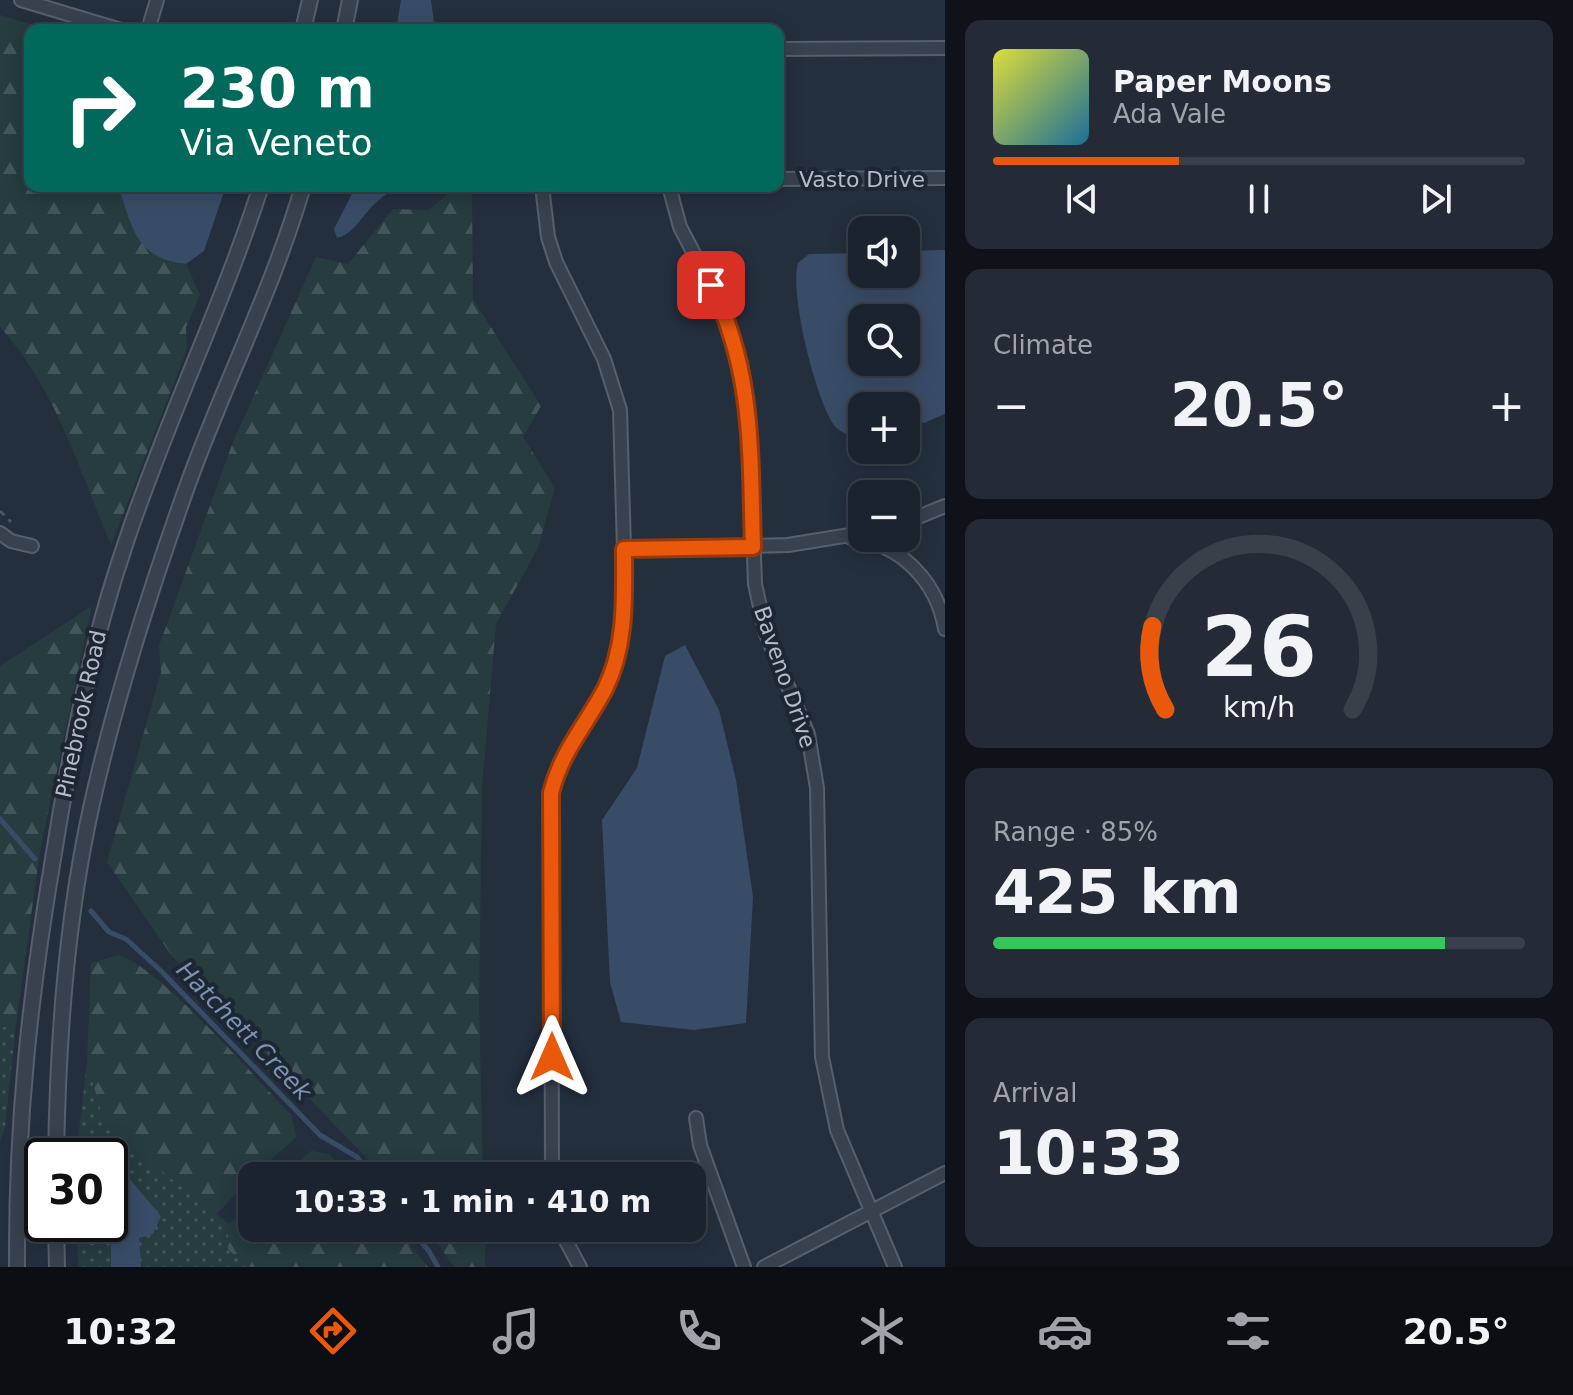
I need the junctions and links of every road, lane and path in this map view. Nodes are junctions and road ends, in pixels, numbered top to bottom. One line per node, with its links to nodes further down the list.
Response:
1 (21, 0): 5 (street)
2 (157, 0): 6 (street)
3 (310, 0): 7 (street)
4 (350, 0): 8 (street)
5 (101, 24)
6 (150, 24)
7 (304, 24)
8 (345, 24)
9 (945, 48): 10 (street)
10 (784, 49)
11 (945, 178): 12 (street, Vasto Drive)
12 (784, 179)
13 (259, 192): 37 (street, Pinebrook Road)
14 (301, 192): 31 (street, Pinebrook Road)
15 (543, 192): 26 (street)
16 (671, 192): 25 (street, Baveno Drive)
17 (945, 506): 19 (street)
18 (0, 511): 20 (path)
19 (920, 516)
20 (12, 524)
21 (0, 533): 24 (street)
22 (848, 536): 23 (street)
23 (836, 539): 25 (street); 28 (street)
24 (32, 546)
25 (753, 547): 26 (street); 34 (street, Baveno Drive)
26 (624, 549): 32 (street)
27 (945, 612): 28 (street)
28 (945, 629): 29 (street)
29 (945, 642)
30 (696, 1118): 40 (street)
31 (57, 1138)
32 (552, 1162)
33 (945, 1173): 34 (street)
34 (870, 1212): 41 (street); 42 (street, Baveno Drive)
35 (56, 1242): 38 (street)
36 (567, 1242): 39 (street)
37 (17, 1267)
38 (57, 1267)
39 (580, 1267)
40 (744, 1267)
41 (764, 1267)
42 (895, 1267)

